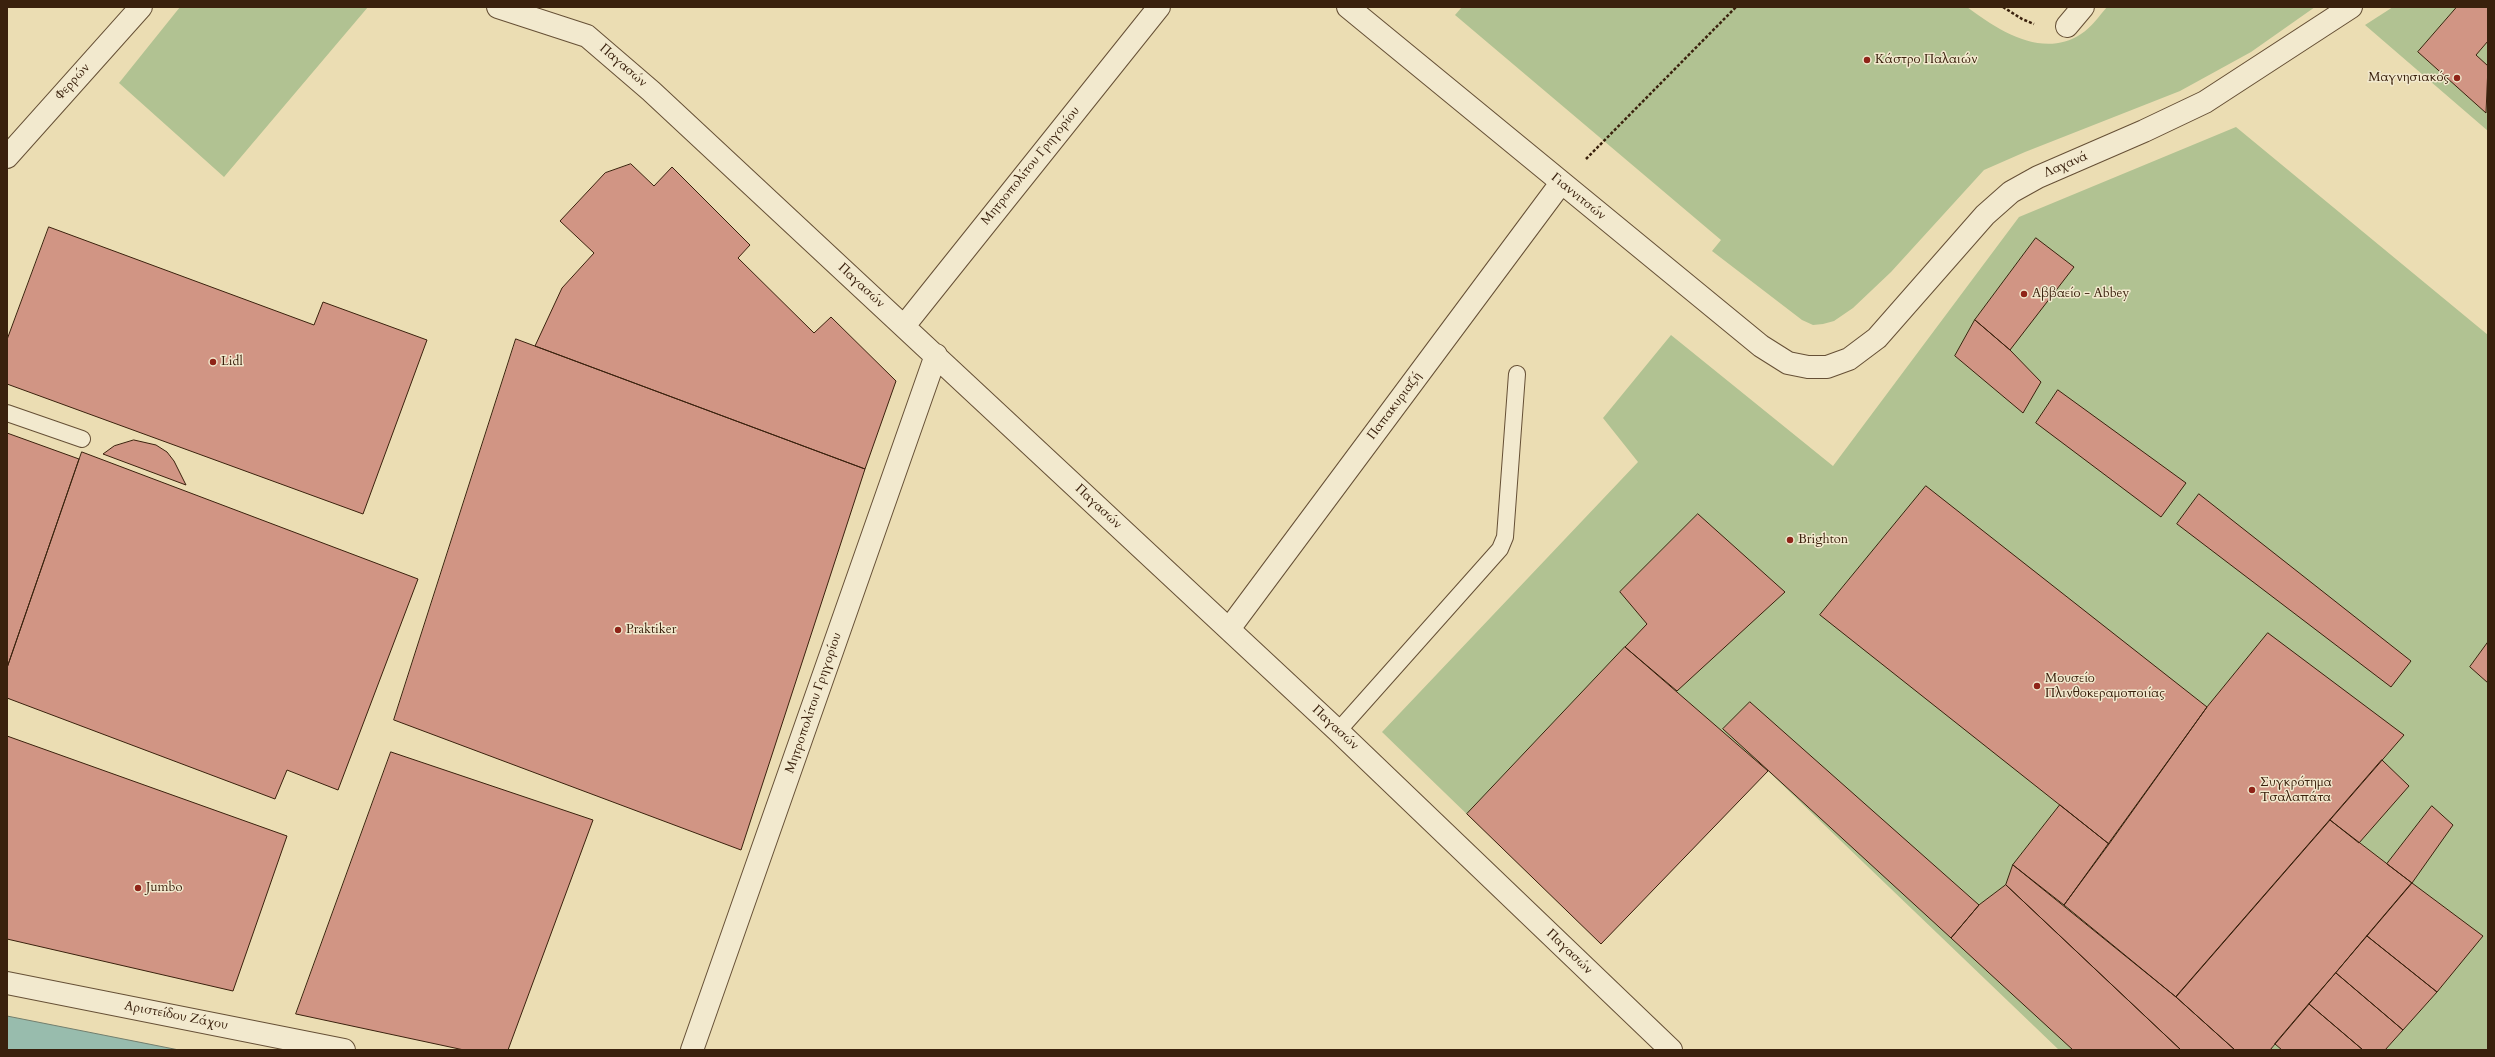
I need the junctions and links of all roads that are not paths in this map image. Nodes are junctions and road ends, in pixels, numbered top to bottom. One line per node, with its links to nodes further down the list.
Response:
1 (141, 7): 8 (street, Φερρών)
2 (498, 7): 10 (street, Παγασών)
3 (1159, 7): 10 (street, Μητροπολίτου Γρηγορίου)
4 (1348, 7): 9 (street, Γιαννιτσών)
5 (2083, 7): 7 (street)
6 (2352, 7): 12 (street, Λαχανά)
7 (2067, 26)
8 (7, 157)
9 (1561, 183): 12 (street, Γιαννιτσών); 16 (street, Παπακυριαζή)
10 (904, 326): 11 (street, Παγασών)
11 (936, 355): 16 (street, Παγασών); 20 (street, Μητροπολίτου Γρηγορίου)
12 (1818, 368)
13 (1517, 374): 17 (lane)
14 (7, 413): 15 (lane)
15 (82, 439)
16 (1228, 629): 17 (street, Παγασών)
17 (1338, 730): 21 (street, Παγασών)
18 (7, 982): 19 (street, Αριστείδου Ζάχου)
19 (344, 1050)
20 (692, 1050)
21 (1671, 1050)

